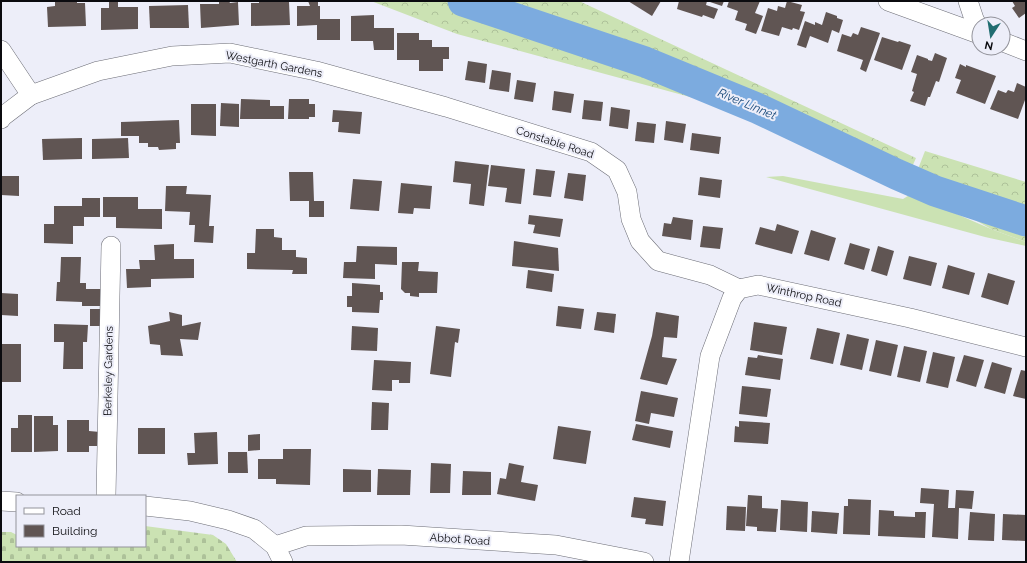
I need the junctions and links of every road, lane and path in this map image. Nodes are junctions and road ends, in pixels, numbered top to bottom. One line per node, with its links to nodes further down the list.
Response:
1 (968, 1): 3 (street)
2 (904, 3): 4 (street)
3 (973, 16)
4 (971, 31)
5 (1011, 45): 7 (street)
6 (1, 50): 9 (street)
7 (1026, 51)
8 (401, 94): 9 (street, Westgarth Gardens); 12 (street, Constable Road)
9 (31, 96): 10 (street, Westgarth Gardens)
10 (1, 119)
11 (111, 246): 14 (street, Berkeley Gardens)
12 (739, 289): 13 (street, Winthrop Road); 20 (street)
13 (1026, 347)
14 (106, 495)
15 (1, 501): 16 (street)
16 (16, 502)
17 (146, 506): 18 (street)
18 (279, 554): 19 (street, Abbot Road)
19 (644, 562)
20 (679, 562)

